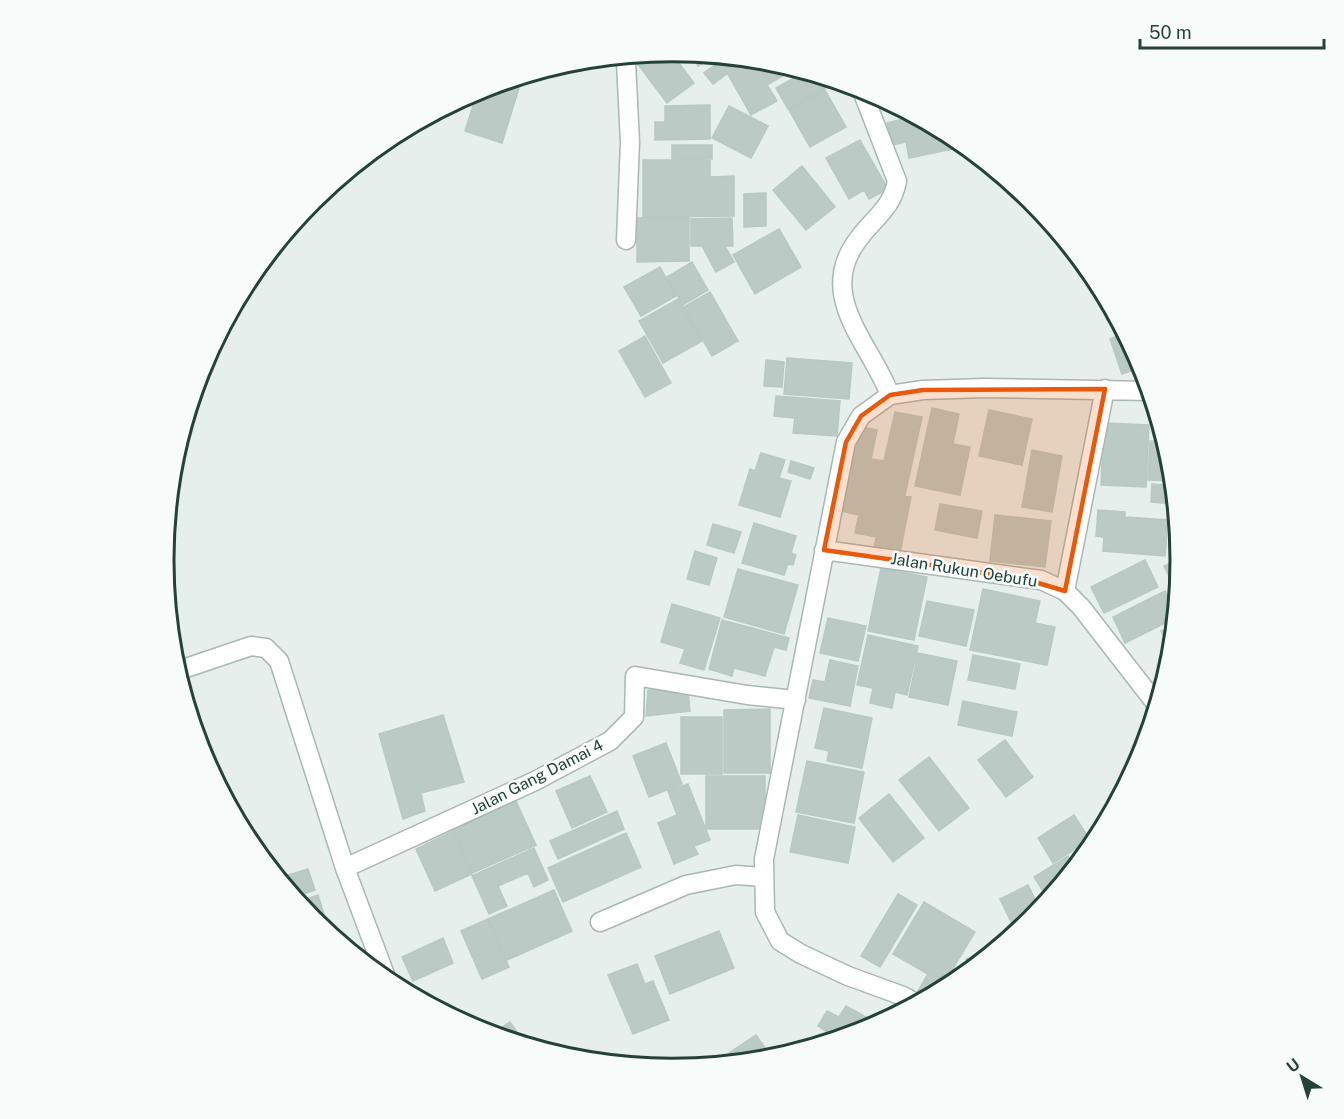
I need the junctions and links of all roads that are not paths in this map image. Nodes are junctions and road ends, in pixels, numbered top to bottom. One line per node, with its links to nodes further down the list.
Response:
1 (626, 64): 3 (street)
2 (866, 100): 6 (street)
3 (626, 240)
4 (1104, 389): 5 (street); 6 (street); 8 (street)
5 (1141, 391)
6 (890, 395): 7 (street)
7 (824, 550): 8 (street, Jalan Rukun Oebufu); 11 (street)
8 (1065, 591): 10 (street, Jalan Rukun Oebufu)
9 (186, 668): 12 (street)
10 (1151, 697)
11 (796, 700): 12 (street, Jalan Gang Damai 4); 13 (street)
12 (345, 868): 15 (street)
13 (764, 877): 14 (street); 16 (street)
14 (600, 922)
15 (381, 964)
16 (906, 999)

